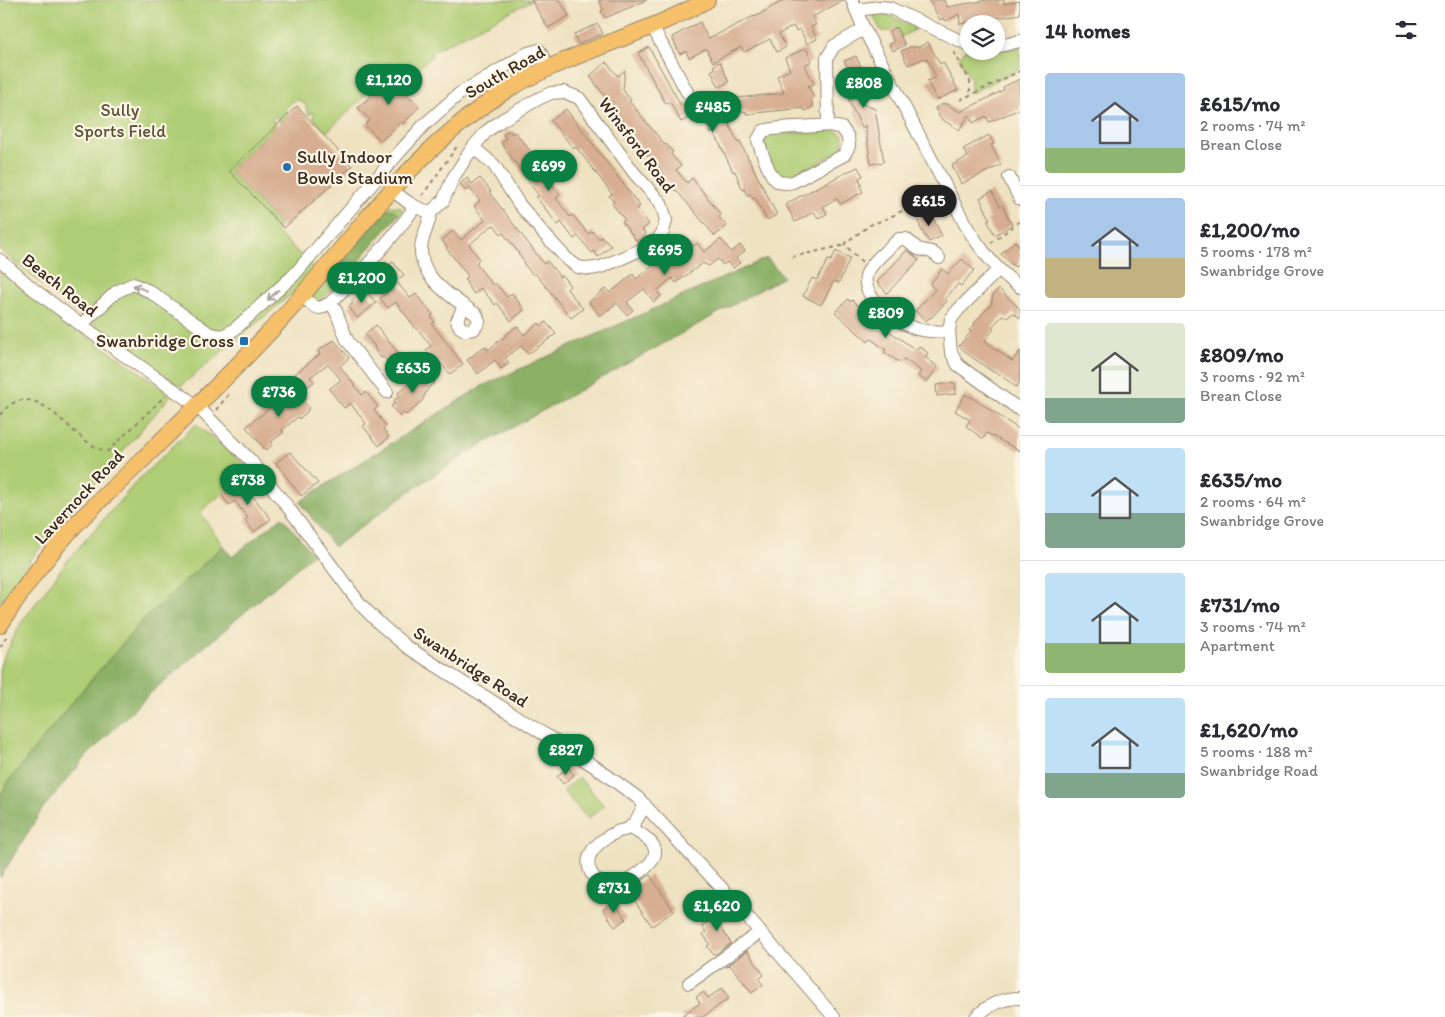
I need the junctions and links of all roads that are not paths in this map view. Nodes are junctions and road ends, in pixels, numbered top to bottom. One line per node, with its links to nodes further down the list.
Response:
1 (706, 0): 2 (main road, South Road)
2 (689, 4): 4 (main road, South Road)
3 (854, 5): 5 (street); 6 (street)
4 (652, 26): 9 (main road, South Road); 10 (street)
5 (864, 29): 11 (street); 20 (street)
6 (960, 41)
7 (1020, 41): 8 (street)
8 (1005, 45)
9 (548, 68): 14 (main road, South Road); 25 (street, one-way to 25)
10 (687, 92)
11 (828, 125): 11 (street)
12 (474, 147): 12 (street, Winsford Road); 17 (street, Winsford Road)
13 (1009, 177): 15 (street)
14 (391, 189): 16 (street); 22 (main road, South Road)
15 (1020, 199)
16 (415, 207): 17 (street); 23 (street)
17 (430, 212): 24 (street)
18 (939, 258): 26 (street)
19 (0, 260): 25 (street, Beach Road)
20 (998, 270): 21 (street); 26 (street)
21 (1020, 287)
22 (302, 296): 23 (street); 28 (main road, South Road)
23 (330, 303): 27 (street)
24 (464, 306)
25 (81, 325): 28 (street, Beach Road)
26 (949, 331): 29 (street)
27 (387, 392)
28 (197, 406): 30 (main road, Lavernock Road); 31 (street, Swanbridge Road)
29 (1020, 410)
30 (0, 625)
31 (645, 805): 32 (street); 33 (street, Swanbridge Road)
32 (630, 828): 32 (street)
33 (760, 932): 34 (street); 36 (street, Swanbridge Road)
34 (689, 983)
35 (1020, 998): 37 (street)
36 (834, 1017)
37 (976, 1017)

